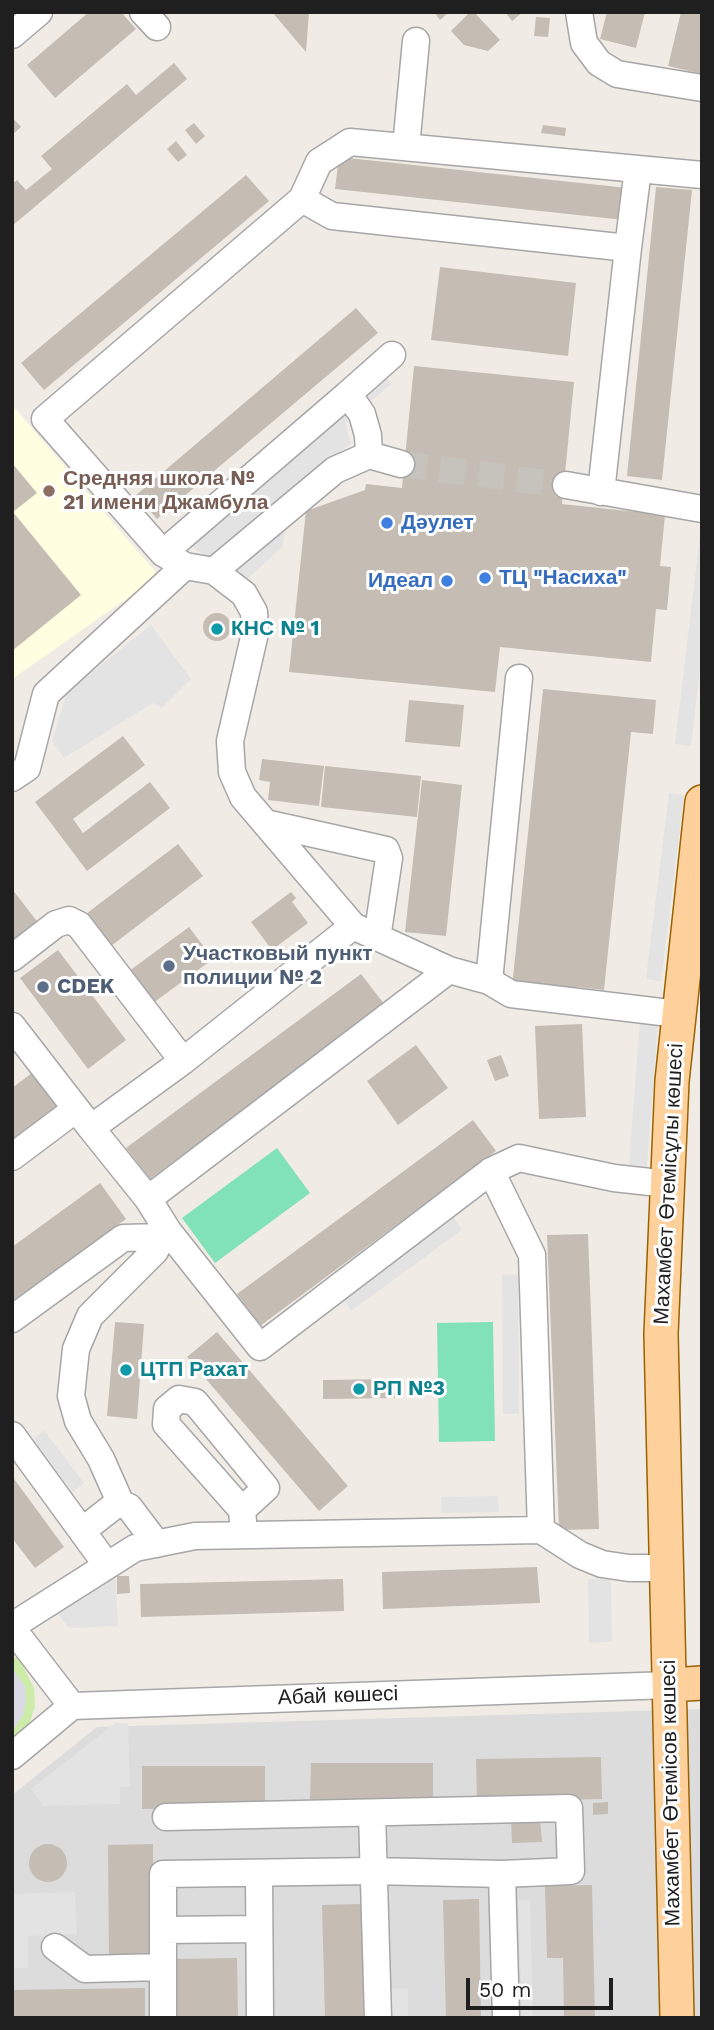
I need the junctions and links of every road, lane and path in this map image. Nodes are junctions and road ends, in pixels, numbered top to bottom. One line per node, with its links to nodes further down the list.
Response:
1 (39, 12): 3 (street)
2 (579, 12): 5 (street)
3 (12, 35)
4 (415, 41): 6 (street)
5 (702, 88)
6 (406, 147): 7 (street); 9 (street)
7 (638, 169): 8 (street); 10 (street)
8 (702, 175)
9 (302, 199): 10 (street); 18 (street)
10 (628, 248): 16 (street)
11 (392, 355): 12 (street)
12 (348, 394): 13 (street); 18 (street)
13 (369, 455): 14 (street); 19 (street)
14 (401, 464)
15 (566, 485): 16 (street)
16 (601, 492): 17 (street)
17 (702, 509)
18 (174, 559): 19 (street); 21 (street)
19 (214, 571): 23 (street)
20 (519, 678): 28 (street)
21 (12, 778)
22 (702, 802): 29 (main road, Махамбет Өтемісұлы көшесі)
23 (265, 823): 24 (street); 25 (street)
24 (353, 926): 25 (street); 31 (street)
25 (377, 938): 27 (street)
26 (12, 958): 31 (street)
27 (449, 970): 28 (street); 36 (street)
28 (489, 981): 29 (street)
29 (678, 1014): 35 (main road, Махамбет Өтемісұлы көшесі)
30 (12, 1026): 32 (street)
31 (183, 1061): 32 (street)
32 (84, 1118): 33 (street); 36 (street)
33 (12, 1157)
34 (491, 1171): 35 (street); 37 (street); 41 (street)
35 (668, 1184): 45 (main road, Махамбет Өтемісұлы көшесі)
36 (148, 1199): 37 (street)
37 (165, 1234): 38 (street); 40 (street)
38 (12, 1319)
39 (12, 1435): 42 (street)
40 (121, 1504): 42 (street); 43 (street)
41 (541, 1530): 43 (street); 45 (street)
42 (82, 1531): 44 (street)
43 (158, 1544): 44 (street)
44 (106, 1564): 46 (street)
45 (666, 1568): 48 (main road, Махамбет Өтемісов көшесі)
46 (12, 1627): 49 (street)
47 (702, 1684): 48 (main road, Абай көшесі)
48 (668, 1685): 49 (street, Абай көшесі); 64 (main road, Махамбет Өтемісов көшесі)
49 (72, 1706): 50 (street)
50 (12, 1756)
51 (372, 1813): 52 (street); 53 (street); 55 (street)
52 (166, 1818)
53 (374, 1871): 54 (street); 55 (street); 62 (street)
54 (259, 1873): 56 (street); 57 (street)
55 (502, 1874): 63 (street)
56 (259, 1928): 57 (street); 61 (street)
57 (163, 1930): 59 (street)
58 (55, 1947): 59 (street)
59 (162, 1968): 60 (street)
60 (163, 2018)
61 (260, 2018)
62 (378, 2018)
63 (506, 2018)
64 (677, 2018)

